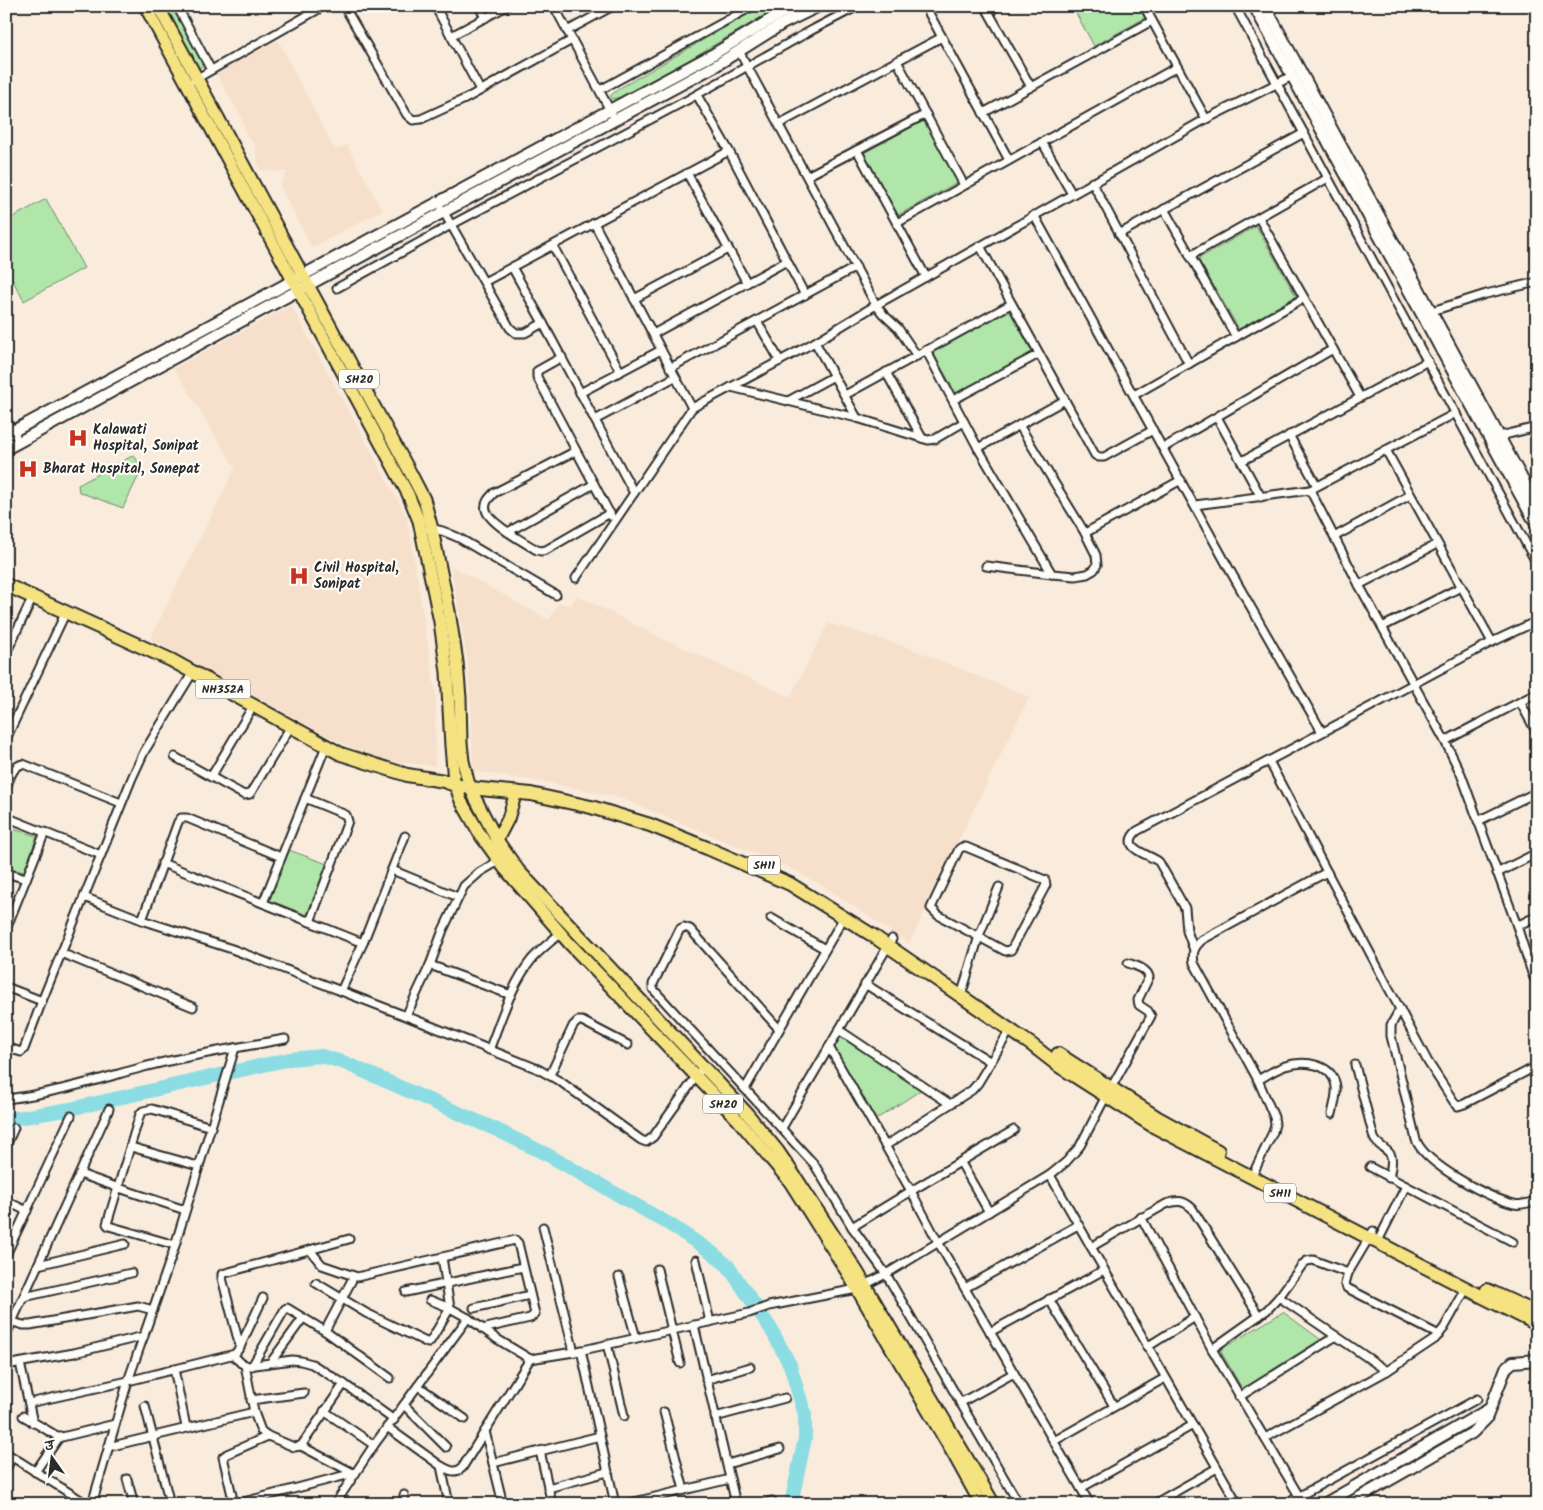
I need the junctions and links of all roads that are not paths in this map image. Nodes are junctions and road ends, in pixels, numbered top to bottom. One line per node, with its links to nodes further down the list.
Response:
1 (145, 6): 36 (main road, SH20)
2 (158, 6): 36 (main road, SH20)
3 (177, 6): 34 (street)
4 (324, 6): 34 (street)
5 (344, 6): 39 (street)
6 (435, 6): 25 (street)
7 (479, 6): 22 (street)
8 (507, 6): 22 (street)
9 (554, 6): 24 (street)
10 (612, 6): 24 (street)
11 (753, 6): 40 (street)
12 (796, 6): 28 (street)
13 (819, 6): 29 (street)
14 (858, 6): 32 (street)
15 (926, 6): 26 (street)
16 (998, 6): 21 (street)
17 (1144, 6): 23 (street)
18 (1235, 6): 37 (street)
19 (1254, 6): 35 (street)
20 (1265, 6): 86 (street)
21 (987, 9): 38 (street)
22 (485, 18): 25 (street)
23 (1152, 21): 33 (street); 38 (street)
24 (567, 31): 27 (street)
25 (451, 36): 39 (street)
26 (942, 37): 31 (street); 43 (street)
27 (572, 40): 39 (street); 40 (street)
28 (718, 51): 30 (street); 42 (street)
29 (739, 51): 30 (street); 32 (street)
30 (724, 60): 46 (street)
31 (897, 61): 44 (street); 47 (street)
32 (748, 66): 41 (street); 47 (street)
33 (1177, 67): 45 (street); 49 (street)
34 (211, 70): 36 (street)
35 (1292, 76): 37 (street); 86 (street)
36 (192, 81): 76 (main road, SH20)
37 (1277, 84): 45 (street); 48 (street)
38 (1031, 87): 43 (street)
39 (480, 90)
40 (600, 90): 42 (street)
41 (697, 95): 51 (street); 66 (street)
42 (610, 110): 46 (street); 59 (street)
43 (983, 113): 52 (street)
44 (926, 114): 50 (street); 57 (street)
45 (1206, 118): 56 (street)
46 (615, 120): 61 (street)
47 (779, 124): 54 (street)
48 (1304, 133): 55 (street); 60 (street)
49 (1042, 142): 52 (street); 58 (street)
50 (857, 150): 54 (street); 65 (street)
51 (729, 151): 53 (street); 72 (street)
52 (1009, 160): 57 (street)
53 (687, 173): 64 (street); 70 (street)
54 (807, 176): 74 (street)
55 (1328, 178): 63 (street); 99 (street)
56 (1092, 182): 58 (street); 67 (street)
57 (964, 185): 65 (street)
58 (1072, 194): 62 (street)
59 (438, 202): 61 (street); 76 (street)
60 (1164, 209): 67 (street); 71 (street)
61 (444, 212): 66 (street); 76 (street)
62 (1034, 215): 69 (street); 109 (street)
63 (1259, 218): 71 (street); 82 (street)
64 (594, 223): 68 (street); 83 (street)
65 (896, 223): 75 (street)
66 (451, 225): 77 (street); 80 (street)
67 (1119, 234): 100 (street)
68 (552, 246): 73 (street); 102 (street)
69 (980, 246): 75 (street); 84 (street)
70 (728, 249): 79 (street); 83 (street)
71 (1190, 256): 90 (street)
72 (787, 261): 79 (street); 81 (street)
73 (512, 267): 77 (street); 88 (street)
74 (856, 267): 81 (street); 85 (street)
75 (926, 277): 85 (street)
76 (300, 282): 124 (street); 128 (street); 147 (main road, SH20)
77 (484, 282): 88 (street)
78 (1537, 282): 86 (street)
79 (747, 283): 89 (street)
80 (337, 288)
81 (805, 295): 87 (street)
82 (1304, 298): 90 (street); 92 (street)
83 (634, 300): 89 (street)
84 (1011, 304): 94 (street); 95 (street)
85 (876, 305): 91 (street); 96 (street)
86 (1427, 313): 127 (street)
87 (757, 321): 98 (street); 101 (street)
88 (543, 323): 97 (street)
89 (653, 334): 93 (street)
90 (1236, 337): 100 (street)
91 (815, 342): 98 (street); 104 (street)
92 (1333, 349): 110 (street); 116 (street)
93 (661, 350): 101 (street); 102 (street)
94 (926, 350): 96 (street); 111 (street)
95 (1039, 354): 111 (street); 112 (street)
96 (916, 356): 103 (street)
97 (562, 357): 107 (street); 133 (street)
98 (780, 361): 106 (street)
99 (1428, 361): 110 (street); 115 (street)
100 (1189, 364): 109 (street)
101 (670, 368): 105 (street)
102 (620, 372): 107 (street)
103 (886, 372): 108 (street); 126 (street)
104 (834, 376): 108 (street); 113 (street)
105 (675, 377): 114 (street); 119 (street)
106 (731, 387): 113 (street); 114 (street)
107 (580, 393): 119 (street)
108 (845, 395): 117 (street)
109 (1134, 395): 123 (street)
110 (1360, 397): 125 (street)
111 (953, 400): 120 (street)
112 (1065, 400): 121 (street); 123 (street)
113 (788, 401): 117 (street)
114 (692, 408): 139 (street)
115 (1456, 413): 132 (street); 152 (street)
116 (1217, 417): 130 (street); 134 (street)
117 (857, 418): 126 (street)
118 (6, 419): 124 (street)
119 (595, 420): 139 (street)
120 (964, 422): 126 (street); 129 (street)
121 (1019, 425): 129 (street); 149 (street)
122 (1537, 427): 127 (street)
123 (1153, 430): 130 (street)
124 (10, 433): 128 (street)
125 (1289, 435): 134 (street); 137 (street)
126 (922, 438)
127 (1494, 438): 143 (street); 146 (street)
128 (19, 442): 131 (street)
129 (978, 448): 154 (street)
130 (1163, 448): 135 (street)
131 (6, 449)
132 (1386, 450): 137 (street); 140 (street)
133 (576, 451): 136 (street); 148 (street)
134 (1242, 461): 141 (street)
135 (1181, 480): 142 (street); 149 (street)
136 (594, 484): 144 (street); 148 (street)
137 (1317, 486): 138 (street)
138 (1310, 490): 141 (street); 150 (street)
139 (634, 493): 145 (street)
140 (1410, 495): 150 (street); 151 (street)
141 (1261, 497): 142 (street)
142 (1195, 505): 172 (street)
143 (1537, 506)
144 (610, 513): 145 (street); 148 (street)
145 (614, 522): 155 (street)
146 (1537, 526)
147 (427, 530): 159 (street); 180 (main road, SH20); 181 (main road, SH20)
148 (508, 532)
149 (1085, 533): 154 (street)
150 (1334, 537): 157 (street)
151 (1437, 544): 157 (street); 158 (street)
152 (1537, 564)
153 (986, 566): 154 (street)
154 (1052, 574)
155 (576, 578)
156 (6, 585): 160 (highway, NH352A)
157 (1359, 585): 163 (street)
158 (1461, 587): 163 (street); 164 (street)
159 (556, 595)
160 (33, 597): 161 (highway, NH352A); 165 (street)
161 (66, 612): 166 (highway, NH352A); 174 (street)
162 (1537, 621): 164 (street)
163 (1382, 627): 167 (street)
164 (1492, 642): 167 (street)
165 (6, 654)
166 (193, 672): 170 (highway, NH352A); 186 (street)
167 (1414, 683): 172 (street); 175 (street)
168 (1537, 693): 169 (street)
169 (1520, 702): 173 (street); 175 (street)
170 (253, 706): 171 (highway, NH352A); 179 (street)
171 (291, 726): 176 (highway, NH352A); 179 (street)
172 (1322, 732): 178 (street)
173 (1537, 732)
174 (6, 739)
175 (1446, 741): 188 (street)
176 (326, 746): 180 (highway, NH352A); 185 (street)
177 (175, 758): 179 (street)
178 (1270, 760): 198 (street); 219 (street)
179 (211, 777)
180 (451, 782): 181 (highway, SH11); 195 (main road, SH20)
181 (469, 785): 183 (highway, SH11); 191 (main road, SH20); 213 (highway, SH11)
182 (6, 788): 186 (street)
183 (516, 792): 191 (main road); 207 (highway, SH11)
184 (1537, 792): 188 (street)
185 (305, 798): 194 (street); 210 (street)
186 (121, 803): 193 (street)
187 (6, 817): 189 (street)
188 (1478, 821): 200 (street)
189 (45, 832): 193 (street); 201 (street)
190 (405, 836): 197 (street)
191 (497, 840): 195 (main road, SH20)
192 (1537, 853): 200 (street)
193 (101, 855): 203 (street)
194 (281, 857): 196 (street); 205 (street)
195 (504, 859): 204 (street); 214 (main road, SH20); 245 (main road, SH20)
196 (162, 863): 205 (street); 209 (street)
197 (392, 870): 204 (street); 217 (street)
198 (1327, 872): 219 (street); 231 (street)
199 (6, 873): 201 (street)
200 (1498, 873): 211 (street)
201 (26, 879): 212 (street)
202 (999, 887): 215 (street)
203 (84, 897): 209 (street); 220 (street)
204 (458, 897): 222 (street)
205 (263, 903): 210 (street)
206 (1537, 916): 211 (street)
207 (844, 917): 213 (highway, SH11); 218 (street)
208 (771, 918): 218 (street)
209 (142, 920): 226 (street)
210 (310, 922): 217 (street)
211 (1517, 926): 223 (street)
212 (6, 929)
213 (874, 932): 216 (highway, SH11)
214 (560, 933): 228 (street); 248 (main road, SH20)
215 (979, 936): 215 (street); 227 (street)
216 (890, 942): 224 (street); 227 (highway, SH11)
217 (363, 943): 226 (street)
218 (825, 949): 233 (street)
219 (1194, 950): 249 (street)
220 (62, 953): 229 (street); 230 (street)
221 (1128, 964): 251 (street)
222 (430, 965): 228 (street); 232 (street)
223 (1537, 979)
224 (865, 984): 234 (street); 243 (street)
225 (6, 987): 229 (street)
226 (341, 991): 232 (street)
227 (963, 992): 235 (highway, SH11); 242 (highway, SH11)
228 (511, 996): 241 (street)
229 (42, 1001): 239 (street)
230 (193, 1007)
231 (1400, 1009): 246 (street); 275 (street)
232 (406, 1016): 241 (street)
233 (779, 1029): 250 (street); 250 (street)
234 (839, 1030): 238 (street); 253 (street)
235 (1010, 1030): 242 (highway, SH11); 243 (street)
236 (286, 1040): 240 (street)
237 (628, 1045): 247 (street)
238 (829, 1046): 259 (street); 262 (street)
239 (6, 1047)
240 (235, 1048): 252 (street); 257 (street)
241 (489, 1050): 247 (street)
242 (1046, 1051): 251 (highway, SH11)
243 (991, 1062): 253 (street)
244 (1355, 1065): 270 (street)
245 (704, 1067): 248 (street); 305 (main road, SH20)
246 (1535, 1069)
247 (550, 1075): 248 (street)
248 (697, 1077): 305 (main road, SH20)
249 (1258, 1080): 255 (street); 268 (street)
250 (745, 1089): 259 (street)
251 (1108, 1092): 268 (highway, SH11); 269 (street)
252 (6, 1099)
253 (950, 1104): 262 (street)
254 (109, 1109): 267 (street)
255 (1332, 1114)
256 (71, 1116): 277 (street)
257 (211, 1127): 263 (street); 265 (street)
258 (14, 1128): 261 (street)
259 (782, 1128): 282 (street)
260 (1014, 1130): 264 (street)
261 (6, 1146)
262 (885, 1146): 273 (street)
263 (131, 1147): 265 (street); 272 (street)
264 (961, 1163): 273 (street); 278 (street)
265 (198, 1166): 276 (street)
266 (1370, 1167): 270 (street)
267 (80, 1174): 272 (street); 294 (street)
268 (1253, 1174): 283 (highway, SH11)
269 (1050, 1175): 278 (street); 280 (street)
270 (1389, 1178): 271 (street)
271 (1406, 1186): 283 (street); 286 (street)
272 (119, 1188): 276 (street); 288 (street)
273 (911, 1191): 282 (street); 285 (street)
274 (6, 1201): 277 (street)
275 (1537, 1201)
276 (185, 1210): 288 (street)
277 (27, 1211): 291 (street)
278 (989, 1212): 285 (street)
279 (1141, 1217): 289 (street); 320 (street); 321 (street)
280 (1078, 1225): 289 (street); 306 (street)
281 (543, 1227): 341 (street)
282 (852, 1227): 300 (street)
283 (1375, 1237): 299 (street); 307 (highway, SH11); 319 (highway, SH11)
284 (349, 1239): 290 (street)
285 (938, 1242): 300 (street); 306 (street)
286 (1513, 1242)
287 (125, 1244): 294 (street)
288 (175, 1245): 318 (street)
289 (1091, 1247): 297 (street)
290 (310, 1250): 301 (street); 339 (street)
291 (6, 1255)
292 (442, 1257): 295 (street); 301 (street); 304 (street)
293 (696, 1260): 325 (street)
294 (38, 1265): 310 (street)
295 (523, 1267): 304 (street); 309 (street)
296 (657, 1269): 329 (street)
297 (1104, 1270): 314 (street); 338 (street)
298 (131, 1273): 310 (street)
299 (1348, 1273): 311 (street); 333 (street)
300 (886, 1274): 305 (street); 366 (street)
301 (354, 1276): 313 (street)
302 (619, 1278): 336 (street)
303 (316, 1283): 313 (street)
304 (446, 1283): 308 (street); 316 (street)
305 (861, 1287): 325 (street); 428 (main road, SH20); 429 (main road, SH20)
306 (965, 1288): 331 (street)
307 (1466, 1289): 326 (highway, SH11); 333 (street)
308 (406, 1292)
309 (530, 1295): 317 (street); 328 (street)
310 (24, 1297): 324 (street)
311 (1279, 1297): 320 (street); 335 (street)
312 (263, 1298): 339 (street)
313 (341, 1299): 316 (street); 330 (street)
314 (1049, 1299): 331 (street); 369 (street)
315 (430, 1300): 316 (street)
316 (450, 1308): 323 (street)
317 (474, 1308)
318 (153, 1310): 324 (street); 334 (street)
319 (1537, 1313)
320 (1259, 1316): 340 (street)
321 (1195, 1317): 338 (street); 340 (street)
322 (303, 1318): 330 (street); 345 (street); 349 (street)
323 (468, 1318): 328 (street); 359 (street)
324 (9, 1321): 332 (street)
325 (710, 1322): 327 (street)
326 (1537, 1324)
327 (694, 1326): 329 (street); 356 (street)
328 (482, 1328): 343 (street)
329 (672, 1330): 336 (street); 347 (street)
330 (325, 1331): 354 (street)
331 (990, 1332): 353 (street)
332 (6, 1335)
333 (1439, 1335): 352 (street)
334 (144, 1336): 346 (street); 357 (street)
335 (1336, 1336): 352 (street); 361 (street)
336 (636, 1338): 337 (street)
337 (607, 1344): 341 (street); 375 (street)
338 (1147, 1346): 355 (street)
339 (240, 1347): 342 (street)
340 (1212, 1349): 361 (street)
341 (577, 1351): 343 (street); 388 (street)
342 (233, 1355): 349 (street); 351 (street)
343 (530, 1359): 384 (street)
344 (1537, 1360): 370 (street)
345 (271, 1362): 349 (street); 358 (street)
346 (20, 1363): 348 (street); 365 (street)
347 (680, 1363)
348 (6, 1365)
349 (248, 1365): 364 (street)
350 (750, 1367): 356 (street)
351 (174, 1369): 357 (street); 382 (street)
352 (1387, 1370): 389 (street)
353 (1014, 1373): 366 (street); 390 (street)
354 (390, 1378)
355 (1165, 1378): 369 (street); 381 (street)
356 (706, 1380): 376 (street)
357 (128, 1381): 365 (street); 380 (street)
358 (344, 1384): 371 (street); 378 (street)
359 (418, 1386): 367 (street); 377 (street)
360 (304, 1392): 364 (street)
361 (1240, 1397): 389 (street)
362 (785, 1398): 376 (street)
363 (1477, 1399): 412 (street)
364 (251, 1400): 372 (street)
365 (29, 1403): 379 (street)
366 (960, 1403): 430 (street)
367 (404, 1405): 378 (street); 394 (street)
368 (145, 1406): 386 (street)
369 (1114, 1406): 390 (street)
370 (1490, 1409): 435 (street); 436 (street)
371 (324, 1411): 391 (street); 392 (street)
372 (254, 1412): 382 (street); 387 (street)
373 (664, 1412): 410 (street)
374 (23, 1416): 379 (street)
375 (624, 1416)
376 (715, 1417): 399 (street)
377 (465, 1418)
378 (394, 1420): 383 (street)
379 (34, 1423): 385 (street)
380 (115, 1424): 385 (street); 393 (street)
381 (1193, 1425): 401 (street); 409 (street)
382 (186, 1427): 386 (street)
383 (387, 1427): 391 (street); 400 (street)
384 (485, 1431): 398 (street); 400 (street)
385 (60, 1436): 403 (street)
386 (153, 1436): 393 (street); 417 (street)
387 (268, 1436): 392 (street); 418 (street)
388 (600, 1436): 396 (street); 404 (street)
389 (1265, 1438): 412 (street)
390 (1054, 1441): 409 (street)
391 (374, 1445): 405 (street)
392 (300, 1446): 405 (street)
393 (108, 1447): 415 (street)
394 (446, 1447)
395 (780, 1449): 399 (street)
396 (540, 1451): 398 (street); 408 (street)
397 (9, 1455): 402 (street); 403 (street)
398 (493, 1463): 422 (street)
399 (727, 1464): 407 (street)
400 (441, 1466): 421 (street)
401 (1217, 1468): 432 (street); 433 (street)
402 (6, 1469)
403 (35, 1472): 414 (street)
404 (607, 1472): 408 (street); 424 (street)
405 (355, 1474): 418 (street); 419 (street)
406 (127, 1479): 416 (street)
407 (730, 1479): 410 (street); 426 (street)
408 (548, 1488): 423 (street)
409 (1081, 1488): 431 (street)
410 (684, 1490): 425 (street)
411 (404, 1495): 420 (street)
412 (1299, 1496): 434 (street)
413 (772, 1501): 427 (street)
414 (87, 1504)
415 (92, 1504)
416 (134, 1504)
417 (158, 1504)
418 (235, 1504)
419 (335, 1504)
420 (405, 1504)
421 (448, 1504)
422 (503, 1504)
423 (552, 1504)
424 (615, 1504)
425 (626, 1504)
426 (736, 1504)
427 (762, 1504)
428 (981, 1504)
429 (994, 1504)
430 (1019, 1504)
431 (1090, 1504)
432 (1154, 1504)
433 (1238, 1504)
434 (1285, 1504)
435 (1324, 1504)
436 (1348, 1504)

